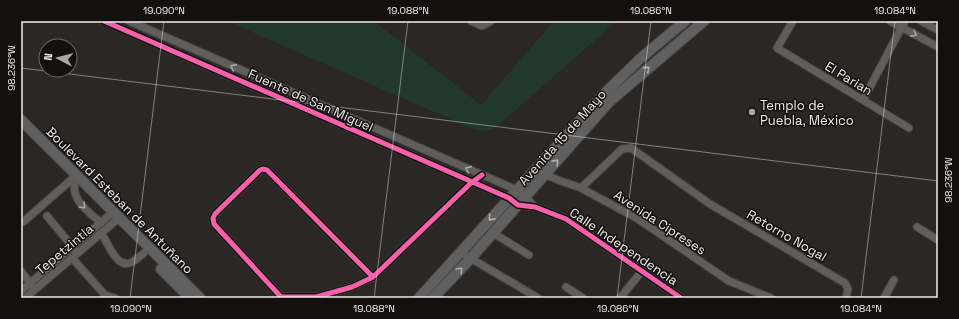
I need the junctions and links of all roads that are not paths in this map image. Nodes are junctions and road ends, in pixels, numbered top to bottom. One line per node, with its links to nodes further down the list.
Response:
1 (104, 21): 21 (street, Fuente de San Miguel)
2 (129, 21): 18 (street, Fuente de San Miguel, one-way to 2)
3 (471, 21): 4 (street)
4 (491, 21)
5 (685, 21): 17 (main road, Avenida 15 de Mayo)
6 (704, 21): 19 (main road, Avenida 15 de Mayo, one-way to 6)
7 (890, 21): 10 (street)
8 (921, 21): 11 (street)
9 (790, 22): 13 (street, El Parian)
10 (903, 24): 12 (street, one-way to 12); 13 (street)
11 (938, 30)
12 (938, 47)
13 (863, 100): 15 (street, El Parian)
14 (21, 120): 29 (main road, Boulevard Esteban de Antuñano)
15 (909, 128)
16 (21, 130): 20 (main road, Boulevard Esteban de Antuñano)
17 (536, 168): 19 (street, Avenida Cipreses); 23 (main road, Avenida 15 de Mayo)
18 (482, 175): 21 (street); 23 (street, Fuente de San Miguel)
19 (545, 175): 22 (street, Avenida Cipreses); 24 (main road, Avenida 15 de Mayo)
20 (73, 182): 29 (main road, Boulevard Esteban de Antuñano, one-way to 29); 30 (street)
21 (471, 183): 25 (street, Fuente de San Miguel); 42 (street)
22 (581, 188): 57 (street, Avenida Cipreses); 58 (street, Retorno Nogal)
23 (517, 190): 24 (street, Calle Independencia); 25 (main road, Avenida 15 de Mayo)
24 (526, 197): 26 (main road, Avenida 15 de Mayo); 27 (street, Calle Independencia)
25 (509, 198): 26 (street); 36 (main road, Avenida 15 de Mayo, one-way to 36)
26 (518, 205): 27 (street, Calle Independencia); 33 (main road, Avenida 15 de Mayo)
27 (535, 207): 41 (street, Calle Independencia)
28 (47, 216): 37 (street)
29 (111, 218): 32 (street, Tepetzintla); 35 (main road, Boulevard Esteban de Antuñano); 37 (street, Tepetzintla); 50 (main road, Boulevard Esteban de Antuñano)
30 (23, 222)
31 (917, 228): 34 (street)
32 (101, 233): 35 (street); 37 (street, Tepetzintla)
33 (493, 233): 38 (street); 39 (main road, Avenida 15 de Mayo)
34 (938, 240)
35 (144, 252): 49 (main road, Boulevard Esteban de Antuñano)
36 (460, 252): 39 (street); 51 (main road, Avenida 15 de Mayo)
37 (74, 253): 44 (street, Tepetzintla); 48 (street)
38 (529, 255)
39 (471, 258): 52 (main road, Avenida 15 de Mayo, one-way to 39); 53 (street)
40 (21, 271): 44 (street)
41 (642, 271): 55 (street); 56 (street, Calle Independencia)
42 (373, 277): 42 (street)
43 (894, 280): 59 (street)
44 (33, 286): 46 (street, Tepetzintla); 47 (street, Tepetzintla)
45 (566, 287): 54 (street)
46 (21, 291)
47 (28, 297)
48 (115, 298)
49 (190, 298)
50 (200, 298)
51 (419, 298)
52 (434, 298)
53 (538, 298)
54 (583, 298)
55 (620, 298)
56 (681, 298)
57 (771, 298)
58 (846, 298)
59 (884, 298)

